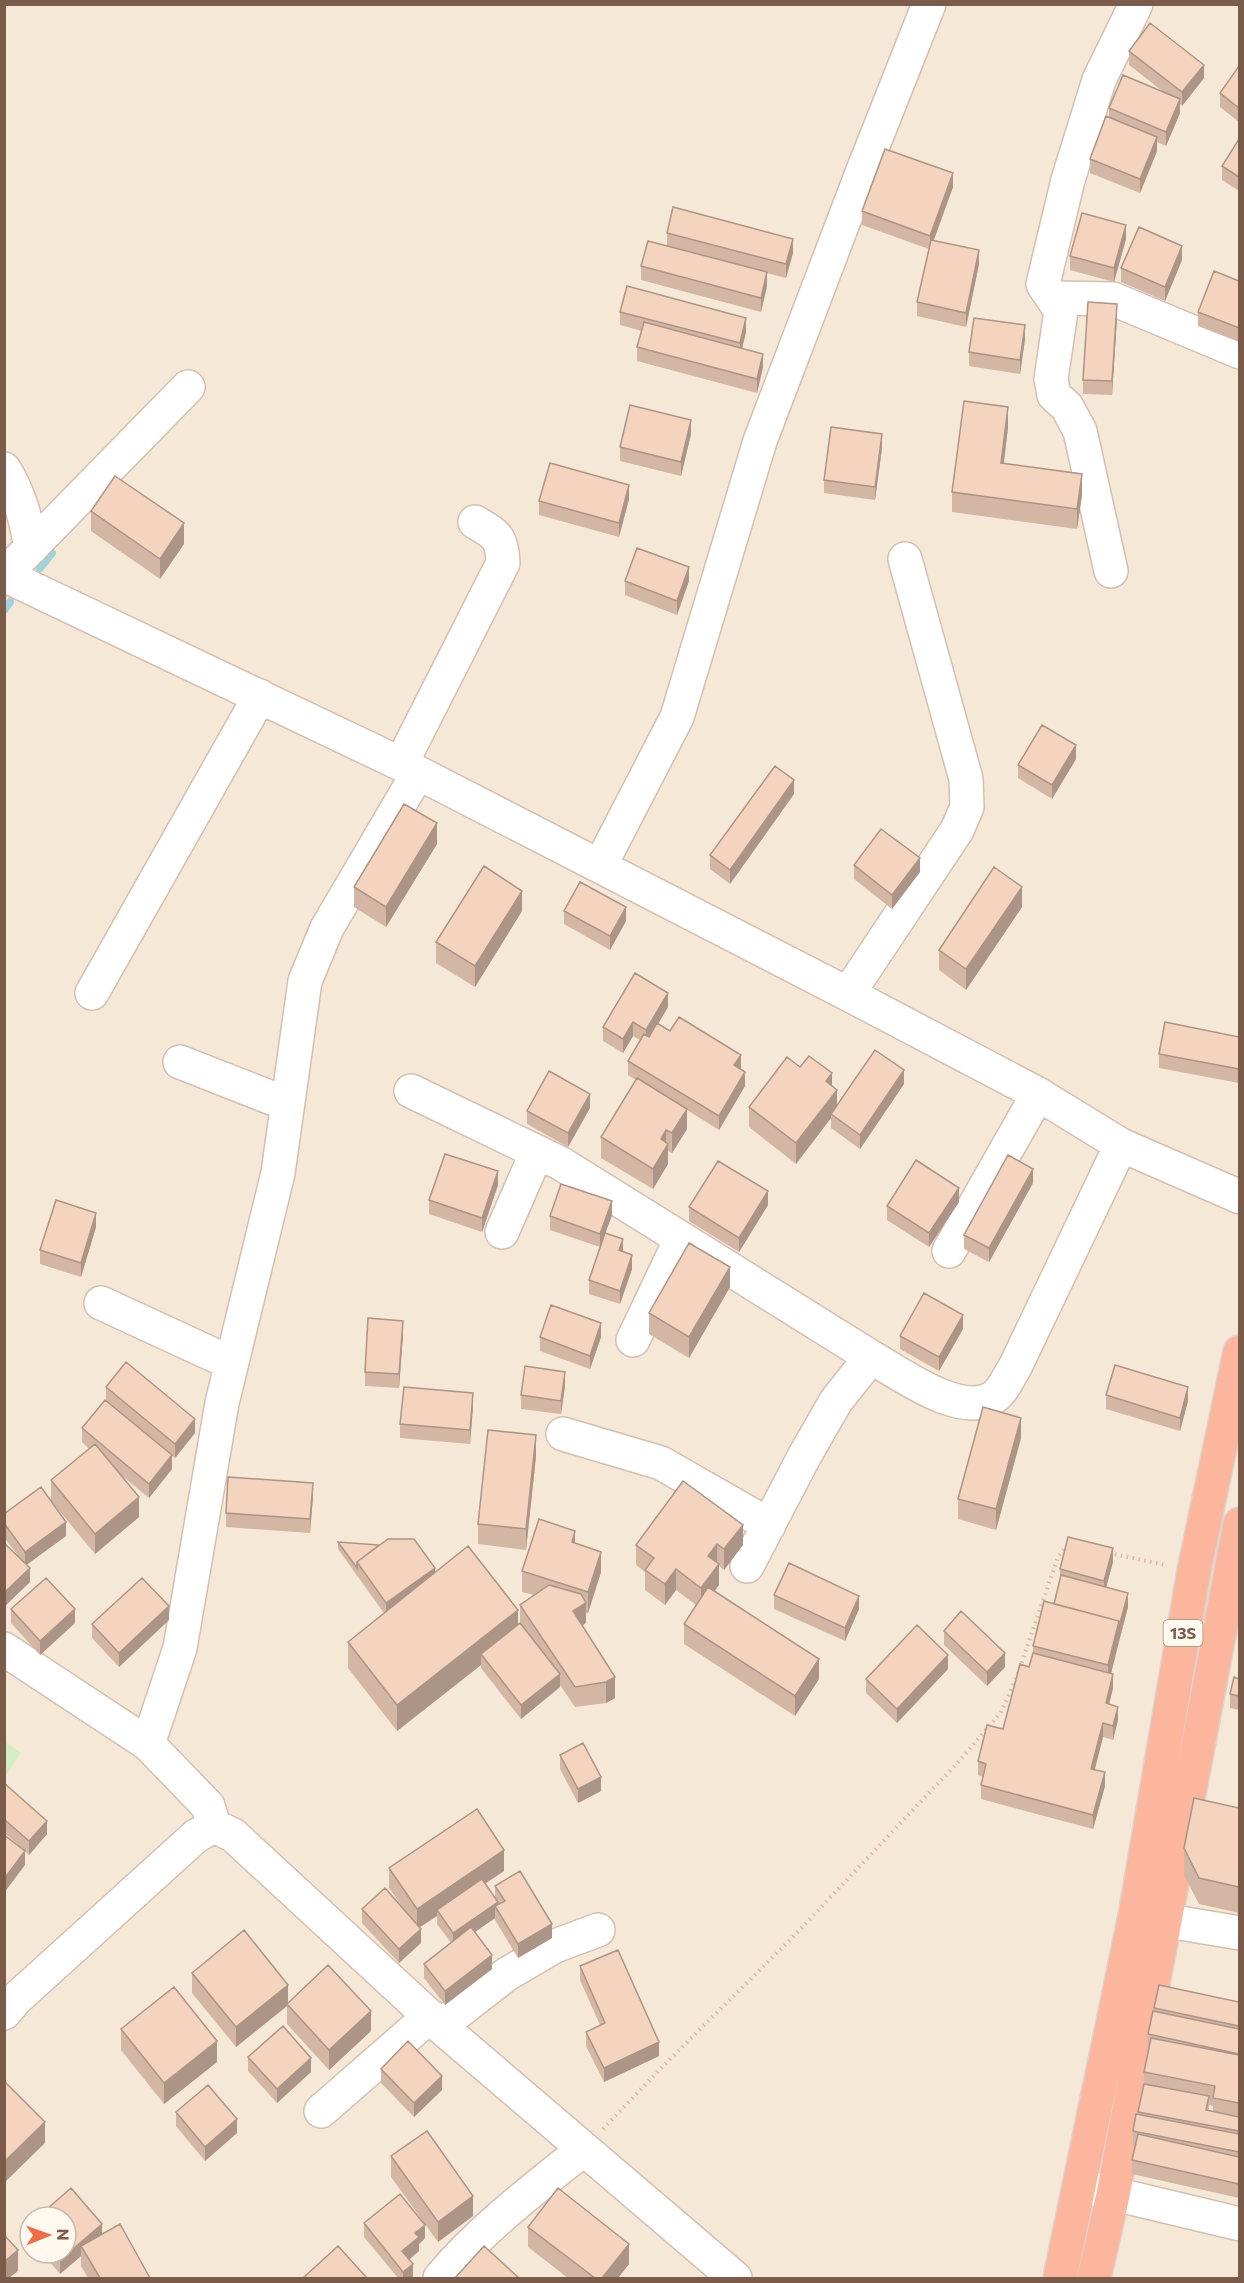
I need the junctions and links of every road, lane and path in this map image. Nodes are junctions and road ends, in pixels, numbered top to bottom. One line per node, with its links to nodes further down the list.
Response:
1 (929, 4): 14 (street)
2 (1136, 4): 3 (street)
3 (1054, 298): 4 (street); 10 (street)
4 (1239, 352)
5 (188, 387): 8 (street)
6 (4, 469): 8 (street)
7 (475, 522): 13 (street)
8 (31, 548): 11 (street)
9 (905, 559): 16 (street)
10 (1112, 571)
11 (4, 575): 12 (street)
12 (260, 696): 13 (street); 15 (street)
13 (410, 769): 14 (street); 20 (street)
14 (600, 866): 16 (street)
15 (92, 993)
16 (848, 994): 19 (street)
17 (180, 1062): 20 (street)
18 (411, 1091): 22 (street)
19 (1038, 1094): 21 (street); 26 (street)
20 (287, 1104): 31 (street)
21 (1121, 1145): 23 (street); 30 (street)
22 (537, 1152): 24 (street); 25 (street)
23 (1239, 1197)
24 (502, 1232)
25 (681, 1239): 28 (street); 30 (street)
26 (949, 1251)
27 (101, 1303): 31 (street)
28 (633, 1340)
29 (1239, 1352): 38 (highway, 13S)
30 (871, 1357): 34 (street)
31 (231, 1363): 41 (street)
32 (563, 1434): 34 (street)
33 (1239, 1524): 39 (highway, 13S)
34 (770, 1525): 37 (street)
35 (1078, 1546): 49 (path)
36 (1101, 1551): 38 (path)
37 (747, 1566)
38 (1194, 1571): 43 (highway, 13S)
39 (1234, 1579): 43 (highway, 13S)
40 (4, 1649): 41 (street)
41 (148, 1744): 42 (street)
42 (214, 1826): 46 (street); 47 (street)
43 (1150, 1918): 45 (street); 50 (highway, 13S); 51 (highway, 13S)
44 (598, 1930): 47 (street)
45 (1239, 1933)
46 (8, 2002)
47 (435, 2021): 48 (street); 49 (street)
48 (321, 2112)
49 (584, 2149): 53 (street); 54 (street)
50 (1080, 2186): 51 (street); 55 (highway, 13S)
51 (1113, 2195): 52 (street); 56 (highway, 13S)
52 (1239, 2224)
53 (440, 2278)
54 (735, 2278)
55 (1060, 2278)
56 (1094, 2278)

